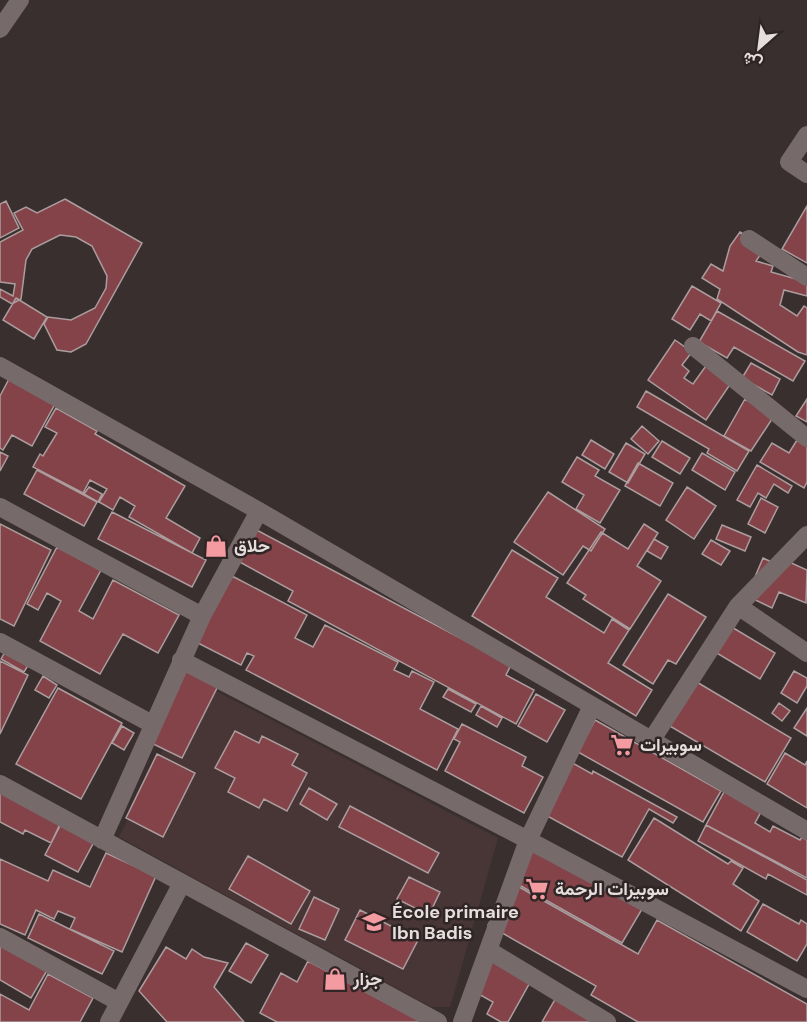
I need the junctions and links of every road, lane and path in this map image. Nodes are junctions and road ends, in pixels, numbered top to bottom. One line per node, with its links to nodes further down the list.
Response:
1 (20, 0): 2 (street)
2 (0, 29)
3 (807, 135): 4 (street)
4 (807, 174)
5 (748, 239): 6 (street)
6 (807, 277)
7 (693, 346): 9 (street)
8 (0, 366): 11 (street)
9 (807, 438)
10 (0, 507): 14 (street)
11 (259, 510): 14 (street); 18 (street)
12 (807, 535): 13 (street)
13 (738, 606): 16 (street); 20 (street)
14 (202, 616): 17 (street)
15 (0, 642): 19 (street)
16 (807, 653)
17 (181, 660): 19 (street); 24 (street)
18 (592, 706): 20 (street); 24 (street)
19 (152, 723): 23 (street)
20 (651, 741): 22 (street)
21 (0, 783): 23 (street)
22 (807, 831)
23 (102, 840): 25 (street)
24 (528, 840): 27 (street); 28 (street)
25 (182, 883): 29 (street); 31 (street)
26 (0, 937): 29 (street)
27 (488, 950): 32 (street); 33 (street)
28 (807, 989)
29 (119, 1002): 30 (street)
30 (109, 1022)
31 (438, 1022)
32 (462, 1022)
33 (607, 1022)

